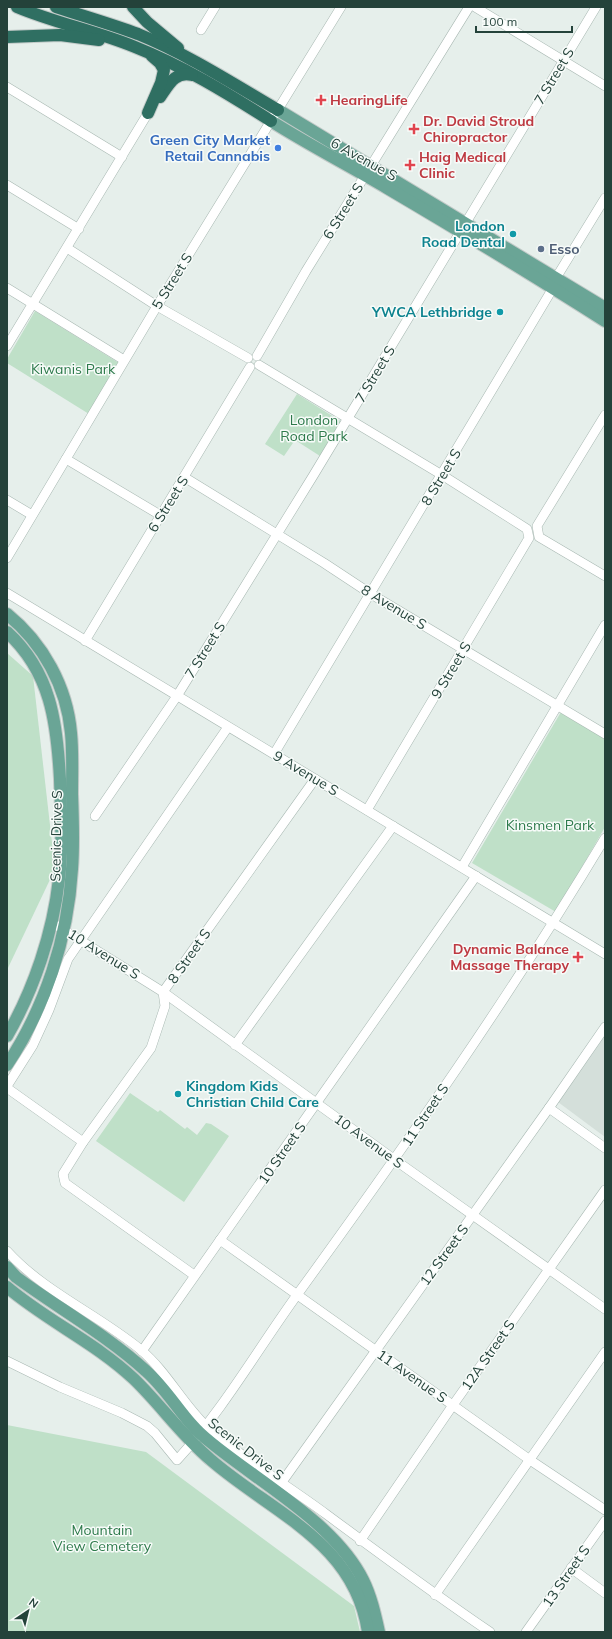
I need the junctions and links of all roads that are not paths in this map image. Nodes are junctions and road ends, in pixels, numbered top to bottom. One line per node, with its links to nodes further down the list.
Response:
1 (17, 7): 11 (highway)
2 (56, 7): 13 (highway)
3 (133, 7): 13 (highway)
4 (215, 7): 9 (street)
5 (341, 7): 18 (street, 5 Street S)
6 (469, 7): 22 (street, 6 Street S)
7 (475, 7): 14 (street)
8 (596, 7): 14 (street, 7 Street S)
9 (201, 30)
10 (7, 37): 11 (highway)
11 (128, 44): 12 (highway, 6 Avenue S)
12 (148, 52): 15 (highway, 6 Avenue S); 19 (highway)
13 (189, 58): 18 (highway, 6 Avenue S)
14 (563, 61): 16 (street); 25 (street, 7 Street S)
15 (196, 76): 19 (highway); 20 (highway, 6 Avenue S)
16 (605, 86)
17 (7, 88): 21 (street)
18 (278, 110): 20 (street, 5 Street S); 22 (main road, 6 Avenue S)
19 (148, 113): 21 (street)
20 (271, 121): 22 (main road, 6 Avenue S); 31 (street, 5 Street S)
21 (122, 157): 26 (street)
22 (368, 171): 25 (main road, 6 Avenue S); 36 (street, 6 Street S)
23 (7, 185): 26 (street)
24 (605, 198): 28 (street, 8 Street S)
25 (463, 227): 28 (main road, 6 Avenue S); 38 (street, 7 Street S)
26 (79, 229): 27 (street)
27 (67, 248): 30 (street); 31 (street)
28 (555, 283): 32 (main road, 6 Avenue S); 33 (main road, 6 Avenue S); 40 (street, 8 Street S)
29 (7, 288): 30 (street)
30 (32, 304): 34 (street); 35 (street)
31 (157, 306): 35 (street, 5 Street S); 36 (street)
32 (605, 308)
33 (605, 321)
34 (7, 346)
35 (124, 360): 39 (street, 5 Street S)
36 (252, 363): 38 (street); 41 (street, 6 Street S)
37 (605, 415): 47 (street)
38 (348, 419): 40 (street); 45 (street, 7 Street S)
39 (66, 458): 43 (street, 5 Street S); 44 (street)
40 (442, 475): 49 (street, 8 Street S); 54 (street, 9 Street S)
41 (184, 477): 44 (street, 6 Street S); 45 (street, 8 Avenue S)
42 (7, 500): 43 (street)
43 (32, 515): 46 (street, 5 Street S)
44 (160, 515): 53 (street, 6 Street S)
45 (277, 534): 49 (street, 8 Avenue S); 55 (street, 7 Street S)
46 (7, 558)
47 (605, 576)
48 (7, 593): 53 (street, 9 Avenue S)
49 (371, 594): 54 (street, 8 Avenue S); 59 (street, 8 Street S)
50 (7, 614): 69 (main road, Scenic Drive S)
51 (605, 625): 56 (street)
52 (7, 632): 67 (main road, Scenic Drive S)
53 (85, 641): 55 (street, 9 Avenue S)
54 (463, 649): 56 (street, 8 Avenue S); 61 (street, 9 Street S)
55 (177, 696): 57 (street, 9 Avenue S); 62 (street, 7 Street S)
56 (557, 706): 58 (street, 8 Avenue S); 65 (street)
57 (228, 727): 59 (street, 9 Avenue S); 70 (street)
58 (605, 734)
59 (274, 754): 60 (street, 9 Avenue S)
60 (315, 779): 61 (street, 9 Avenue S); 72 (street, 8 Street S)
61 (367, 810): 63 (street, 9 Avenue S)
62 (95, 816)
63 (393, 826): 65 (street, 9 Avenue S); 75 (street)
64 (605, 838): 68 (street, 11 Street S)
65 (462, 868): 66 (street, 9 Avenue S)
66 (476, 876): 68 (street, 9 Avenue S); 78 (street, 10 Street S)
67 (51, 922): 69 (street, 10 Avenue S); 74 (main road, Scenic Drive S)
68 (554, 923): 71 (street, 9 Avenue S); 82 (street, 11 Street S)
69 (64, 930): 70 (street, 10 Avenue S); 76 (main road, Scenic Drive S)
70 (81, 939): 72 (street, 10 Avenue S); 77 (street)
71 (605, 954)
72 (163, 992): 75 (street, 10 Avenue S); 80 (street, 8 Street S)
73 (605, 1027): 79 (street, 12 Street S)
74 (7, 1036)
75 (235, 1045): 78 (street, 10 Avenue S)
76 (7, 1065)
77 (7, 1088): 80 (street)
78 (316, 1103): 82 (street, 10 Avenue S); 85 (street, 10 Street S)
79 (549, 1108): 81 (street); 84 (street, 12 Street S)
80 (83, 1142): 89 (street, 8 Street S)
81 (605, 1148)
82 (395, 1160): 84 (street, 10 Avenue S); 91 (street, 11 Street S)
83 (605, 1190): 88 (street, 12A Street S)
84 (473, 1215): 88 (street, 10 Avenue S); 94 (street, 12 Street S)
85 (220, 1240): 89 (street, 10 Street S); 91 (street, 11 Avenue S)
86 (7, 1250): 93 (street, Scenic Drive S)
87 (7, 1267): 98 (main road, Scenic Drive S)
88 (548, 1269): 92 (street, 10 Avenue S); 97 (street, 12A Street S)
89 (194, 1275): 93 (street, 10 Street S)
90 (7, 1287): 99 (main road, Scenic Drive S)
91 (296, 1295): 94 (street, 11 Avenue S); 98 (street, 11 Street S)
92 (605, 1309)
93 (142, 1351): 98 (street, Scenic Drive S)
94 (376, 1351): 97 (street, 11 Avenue S); 101 (street, 12 Street S)
95 (605, 1352): 100 (street)
96 (7, 1361): 99 (street, 11 Street S)
97 (452, 1405): 100 (street, 11 Avenue S); 104 (street, 12A Street S)
98 (203, 1430): 99 (street, 11 Street S); 101 (street, Scenic Drive S); 109 (main road, Scenic Drive S)
99 (192, 1443): 108 (main road, Scenic Drive S)
100 (530, 1460): 102 (street, 11 Avenue S); 107 (street)
101 (282, 1482): 104 (street, Scenic Drive S)
102 (605, 1510)
103 (605, 1521): 105 (street, 13 Street S)
104 (360, 1540): 107 (street, Scenic Drive S)
105 (571, 1568): 106 (street); 111 (street, 13 Street S)
106 (605, 1592)
107 (435, 1595): 110 (street, Scenic Drive S)
108 (368, 1632)
109 (379, 1632)
110 (490, 1632)
111 (526, 1632)

